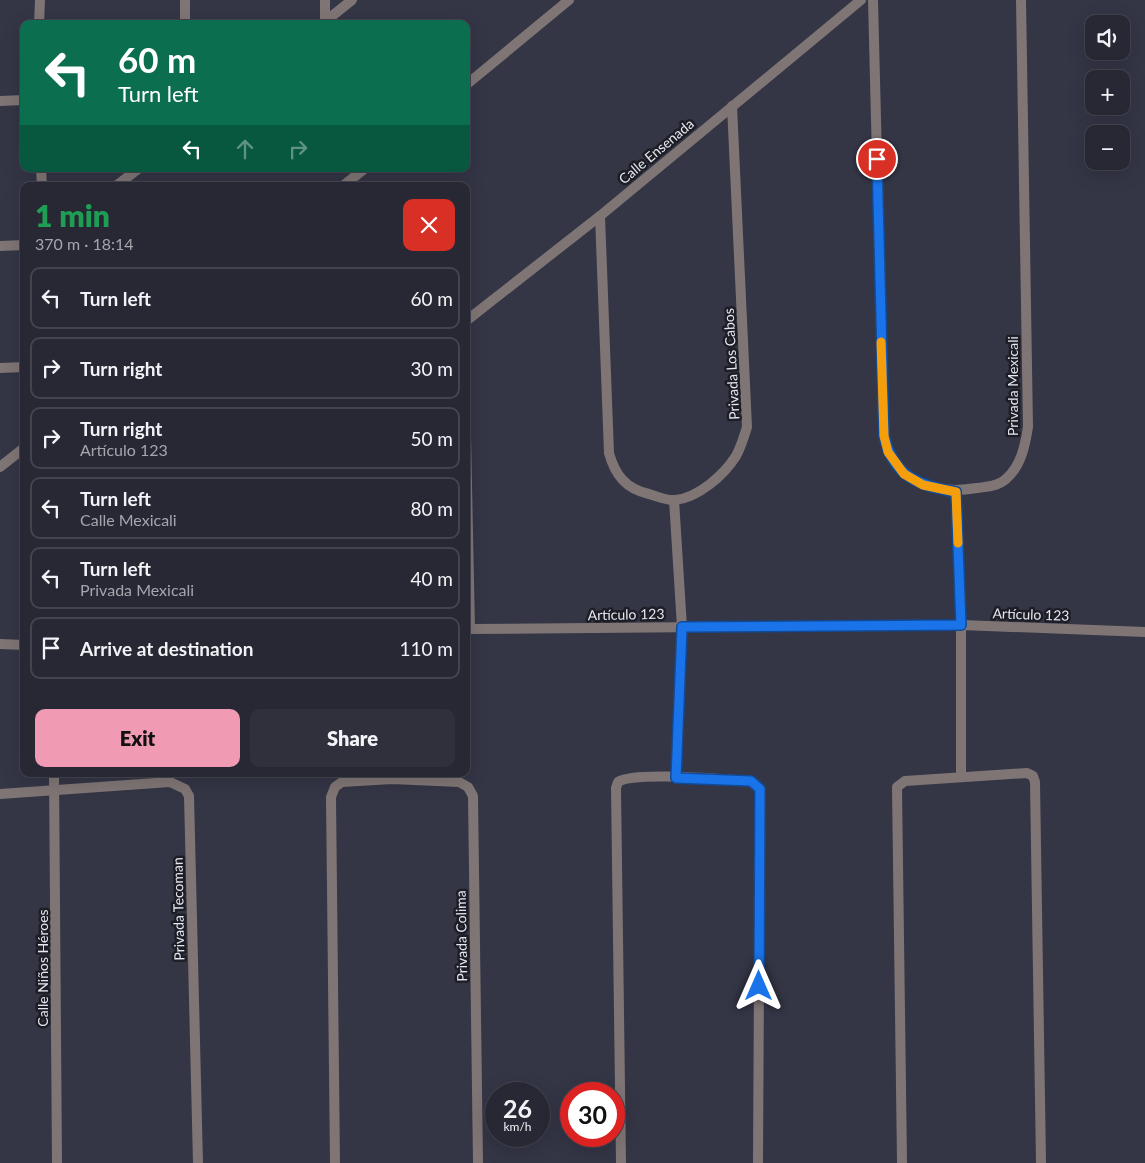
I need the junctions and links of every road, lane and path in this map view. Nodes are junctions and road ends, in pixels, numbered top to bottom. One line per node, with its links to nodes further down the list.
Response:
1 (40, 0): 9 (street)
2 (185, 0): 10 (street)
3 (324, 0): 11 (street)
4 (352, 0): 12 (street)
5 (568, 0): 13 (street)
6 (861, 0): 16 (street, Calle Ensenada)
7 (873, 0): 29 (street, Privada Mexicali)
8 (1021, 0): 29 (street, Privada Mexicali)
9 (39, 20)
10 (186, 20)
11 (324, 20)
12 (328, 20)
13 (470, 82)
14 (20, 100): 15 (street)
15 (0, 101)
16 (732, 106): 21 (street, Calle Ensenada); 30 (street, Privada Los Cabos)
17 (134, 172): 19 (street)
18 (360, 172): 20 (street)
19 (121, 182)
20 (348, 182)
21 (600, 216): 24 (street, Calle Ensenada); 30 (street)
22 (20, 245): 23 (street)
23 (0, 246)
24 (470, 318)
25 (0, 368): 26 (street)
26 (20, 368)
27 (20, 451): 28 (street)
28 (0, 467)
29 (956, 492): 31 (street)
30 (674, 500): 32 (street)
31 (961, 625): 32 (street, Artículo 123); 34 (street, Artículo 123); 39 (street)
32 (682, 627): 33 (street, Artículo 123); 40 (street)
33 (470, 629)
34 (1145, 632)
35 (0, 644): 36 (street)
36 (20, 645)
37 (54, 777): 41 (street, Calle Niños Héroes)
38 (392, 777): 45 (street, Privada Colima); 46 (street, Privada Colima)
39 (961, 777): 49 (street); 50 (street)
40 (676, 778): 47 (street); 48 (street)
41 (54, 791): 42 (street); 43 (street, Calle Niños Héroes); 44 (street, Privada Tecoman)
42 (0, 794)
43 (57, 1163)
44 (198, 1163)
45 (335, 1163)
46 (478, 1163)
47 (621, 1163)
48 (758, 1163)
49 (902, 1163)
50 (1041, 1163)

